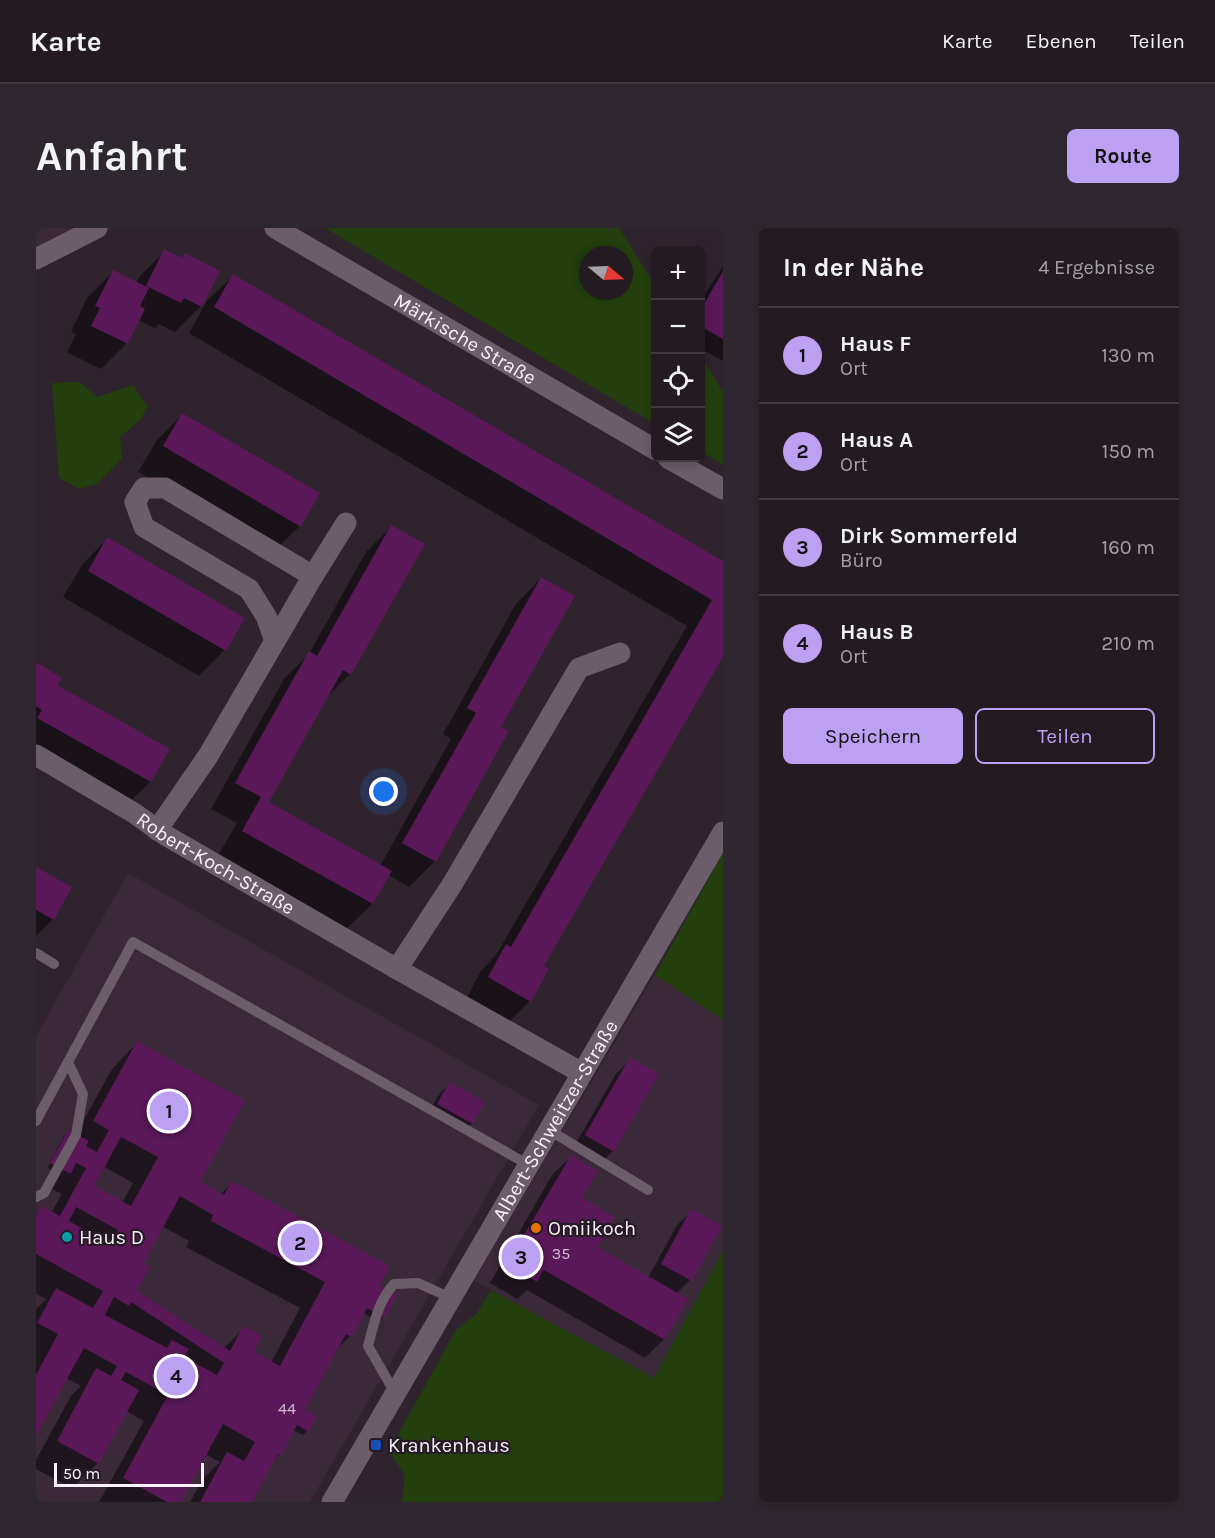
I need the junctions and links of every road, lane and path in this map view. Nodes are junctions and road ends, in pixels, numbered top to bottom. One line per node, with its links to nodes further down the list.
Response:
1 (97, 228): 3 (street)
2 (275, 228): 4 (street, Märkische Straße)
3 (36, 259)
4 (651, 447)
5 (675, 462): 6 (street)
6 (723, 489)
7 (346, 523): 8 (street)
8 (313, 576): 9 (street); 9 (street)
9 (275, 641): 12 (street)
10 (620, 653): 16 (street)
11 (36, 755): 12 (street, Robert-Koch-Straße)
12 (158, 830): 16 (street, Robert-Koch-Straße)
13 (723, 831): 18 (street, Albert-Schweitzer-Straße)
14 (36, 953): 15 (lane)
15 (54, 964)
16 (397, 969): 18 (street, Robert-Koch-Straße)
17 (68, 1062): 19 (lane); 21 (lane); 23 (lane)
18 (582, 1073): 20 (street, Albert-Schweitzer-Straße)
19 (36, 1121)
20 (549, 1130): 21 (street, Albert-Schweitzer-Straße); 22 (lane)
21 (529, 1165): 24 (street, Albert-Schweitzer-Straße)
22 (648, 1190)
23 (36, 1197)
24 (451, 1298): 25 (street, Albert-Schweitzer-Straße); 25 (lane)
25 (395, 1394): 26 (street, Albert-Schweitzer-Straße)
26 (332, 1502)

